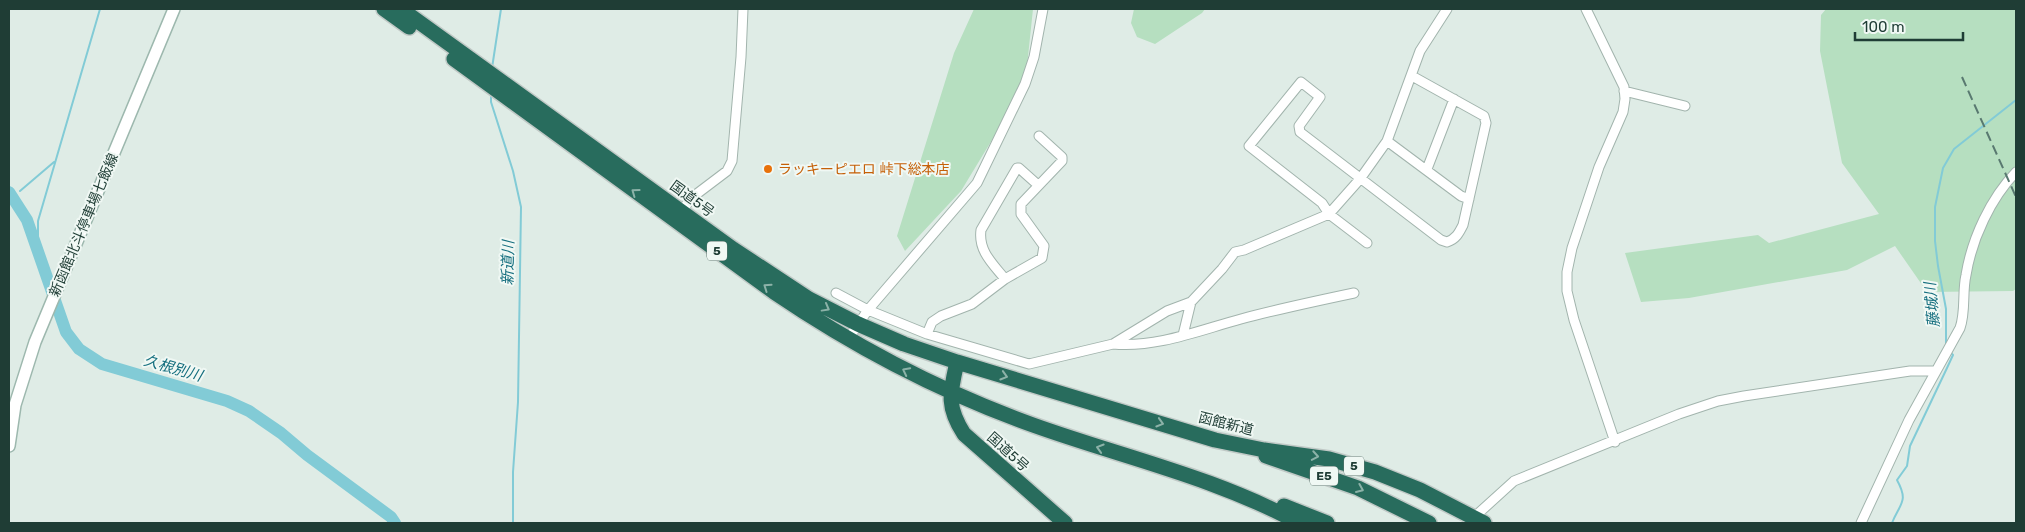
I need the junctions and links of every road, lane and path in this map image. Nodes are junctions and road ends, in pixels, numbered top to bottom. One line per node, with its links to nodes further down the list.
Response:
1 (174, 9): 40 (main road, 新函館北斗停車場七飯線)
2 (384, 9): 8 (highway, 国道5号 / 5)
3 (401, 9): 8 (highway, 国道5号 / 5)
4 (743, 9): 21 (street)
5 (1042, 9): 27 (street)
6 (1447, 9): 9 (street)
7 (1586, 9): 10 (street)
8 (482, 73): 21 (highway, 国道5号 / 5)
9 (1412, 76): 11 (street); 14 (street)
10 (1624, 91): 12 (street); 39 (street)
11 (1454, 99): 15 (street); 19 (street)
12 (1686, 106)
13 (1039, 136): 18 (street)
14 (1388, 141): 15 (street); 17 (street)
15 (1427, 169): 19 (street)
16 (2016, 172): 35 (street)
17 (1360, 179): 19 (street); 20 (street); 20 (street)
18 (1038, 185): 23 (street); 23 (street)
19 (1468, 199)
20 (1328, 214): 22 (street); 26 (street)
21 (679, 216): 28 (highway, 国道5号 / 5, one-way to 28); 31 (highway, 国道5号 / 5, one-way to 21)
22 (1367, 244)
23 (1005, 279): 29 (street)
24 (1354, 292): 30 (street)
25 (836, 293): 27 (street)
26 (1191, 302): 30 (street); 32 (street)
27 (868, 310): 28 (street); 29 (street)
28 (858, 324): 31 (street); 33 (highway, 国道5号 / 5)
29 (926, 334): 34 (street)
30 (1183, 335): 32 (street)
31 (848, 339): 37 (highway, 国道5号 / 5, one-way to 31)
32 (1113, 344): 34 (street)
33 (957, 362): 36 (highway, 函館新道 / 5, one-way to 36); 37 (highway, 国道5号)
34 (1029, 364): 36 (street)
35 (1936, 371): 39 (street); 47 (street)
36 (1026, 383): 38 (highway, 函館新道 / 5, one-way to 38)
37 (950, 393): 41 (highway, 5, one-way to 37); 43 (highway, 国道5号)
38 (1215, 440): 42 (highway, 函館新道 / 5, one-way to 42); 46 (highway, E5, one-way to 46)
39 (1615, 442): 42 (street)
40 (9, 446)
41 (1180, 472): 44 (highway, 5); 45 (highway)
42 (1475, 521)
43 (1065, 523)
44 (1299, 523)
45 (1327, 523)
46 (1429, 523)
47 (1861, 523)

